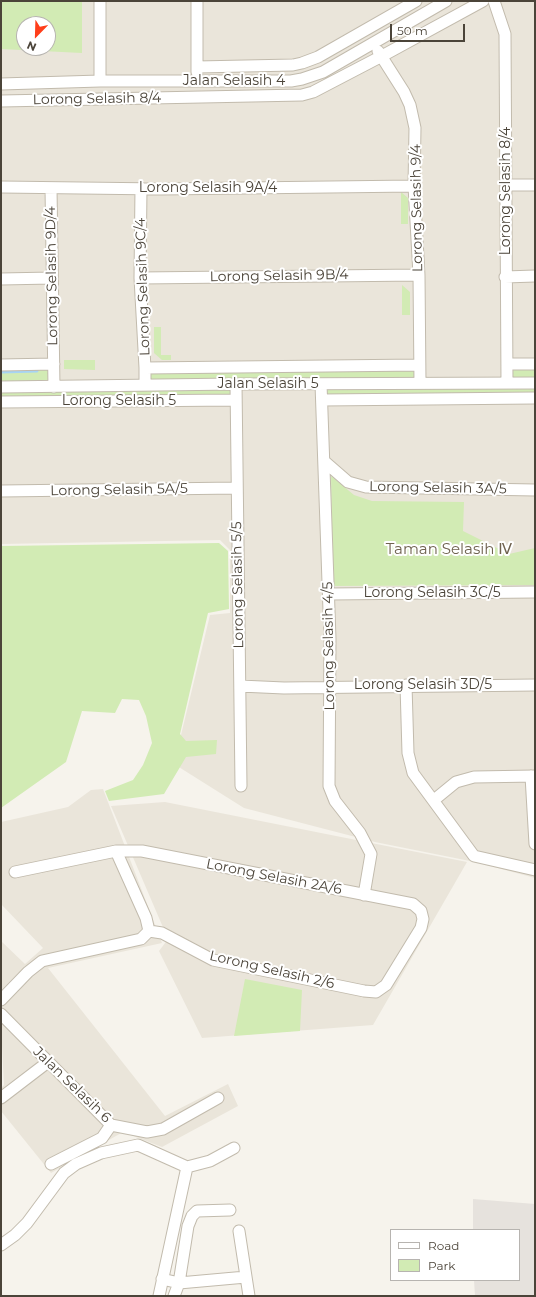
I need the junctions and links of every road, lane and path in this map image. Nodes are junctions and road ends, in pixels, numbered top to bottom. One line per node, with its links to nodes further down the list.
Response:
1 (100, 1): 10 (street)
2 (196, 1): 9 (street)
3 (416, 1): 9 (street)
4 (446, 1): 7 (street, Jalan Selasih 4)
5 (483, 1): 8 (street, Lorong Selasih 8/4)
6 (494, 1): 16 (street, Lorong Selasih 8/4)
7 (373, 44): 8 (street, Lorong Selasih 9/4); 11 (street, Jalan Selasih 4)
8 (382, 56): 14 (street, Lorong Selasih 8/4); 18 (street, Lorong Selasih 9/4)
9 (197, 66): 11 (street)
10 (100, 81): 11 (street, Jalan Selasih 4); 13 (street, Jalan Selasih 4)
11 (198, 81)
12 (1, 84): 13 (street, Jalan Selasih 4)
13 (13, 84): 14 (street)
14 (13, 100): 15 (street, Lorong Selasih 8/4)
15 (1, 101)
16 (507, 185): 17 (street); 24 (street, Lorong Selasih 8/4)
17 (535, 185)
18 (414, 186): 21 (street, Lorong Selasih 9A/4); 22 (street, Lorong Selasih 9/4)
19 (1, 187): 20 (street, Lorong Selasih 9A/4)
20 (51, 188): 21 (street, Lorong Selasih 9A/4); 25 (street, Lorong Selasih 9D/4)
21 (140, 188): 26 (street, Lorong Selasih 9C/4)
22 (419, 275): 26 (street, Lorong Selasih 9B/4); 32 (street, Lorong Selasih 9/4)
23 (535, 276): 24 (street)
24 (505, 277): 29 (street, Lorong Selasih 8/4)
25 (52, 278): 27 (street); 28 (street, Lorong Selasih 9D/4)
26 (140, 278): 33 (street, Lorong Selasih 9C/4)
27 (1, 279)
28 (54, 364): 31 (street, Lorong Selasih 9D/4); 42 (street, Lorong Selasih 9D/4)
29 (507, 364): 30 (street); 35 (street, Lorong Selasih 8/4)
30 (535, 364)
31 (1, 365)
32 (420, 365): 33 (street); 34 (street, Lorong Selasih 9/4)
33 (146, 368): 40 (street, Lorong Selasih 9C/4)
34 (420, 383): 38 (street, Jalan Selasih 5); 39 (street, Jalan Selasih 5)
35 (508, 383): 36 (street, Jalan Selasih 5); 39 (street, Jalan Selasih 5)
36 (535, 383)
37 (236, 384): 38 (street, Jalan Selasih 5); 40 (street, Jalan Selasih 5); 45 (street, Lorong Selasih 5/5)
38 (322, 384): 46 (street, Lorong Selasih 4/5)
39 (490, 384): 43 (street)
40 (145, 385): 42 (street, Jalan Selasih 5)
41 (1, 387): 42 (street, Jalan Selasih 5)
42 (54, 387)
43 (490, 398): 44 (street, Jalan Selasih 5); 46 (street, Jalan Selasih 5)
44 (535, 398)
45 (236, 400): 47 (street, Lorong Selasih 5); 49 (street, Lorong Selasih 5/5)
46 (322, 400): 48 (street, Lorong Selasih 4/5)
47 (1, 402)
48 (325, 462): 50 (street, Lorong Selasih 3A/5); 53 (street, Lorong Selasih 4/5)
49 (237, 488): 51 (street, Lorong Selasih 5A/5); 56 (street, Lorong Selasih 5/5)
50 (535, 490)
51 (1, 491)
52 (535, 592): 53 (street, Lorong Selasih 3C/5)
53 (329, 594): 57 (street, Lorong Selasih 4/5)
54 (406, 685): 55 (street, Lorong Selasih 3D/5); 57 (street, Lorong Selasih 3D/5); 60 (street)
55 (535, 685)
56 (240, 686): 57 (street, Lorong Selasih 3D/5); 59 (street, Lorong Selasih 5/5)
57 (330, 686): 65 (street, Lorong Selasih 4/5)
58 (533, 776): 60 (street); 61 (street)
59 (241, 786)
60 (434, 800): 63 (street)
61 (535, 844)
62 (116, 851): 64 (street); 65 (street, Lorong Selasih 2A/6); 66 (street)
63 (535, 870)
64 (15, 872)
65 (364, 895): 67 (street, Lorong Selasih 2A/6)
66 (149, 931): 67 (street, Lorong Selasih 2/6); 68 (street)
67 (376, 992)
68 (1, 1000)
69 (1, 1014): 70 (street, Jalan Selasih 6)
70 (48, 1062): 71 (street); 73 (street, Jalan Selasih 6)
71 (1, 1098)
72 (218, 1098): 74 (street, Jalan Selasih 6)
73 (111, 1125): 74 (street, Jalan Selasih 6); 77 (street)
74 (134, 1130): 75 (street)
75 (138, 1145): 78 (street); 81 (street)
76 (234, 1148): 78 (street)
77 (51, 1164)
78 (187, 1167): 83 (street)
79 (230, 1210): 84 (street)
80 (239, 1231): 82 (street)
81 (1, 1246)
82 (246, 1277): 84 (street); 87 (street)
83 (162, 1279): 84 (street); 85 (street)
84 (179, 1284): 86 (street)
85 (159, 1296)
86 (174, 1296)
87 (249, 1296)

